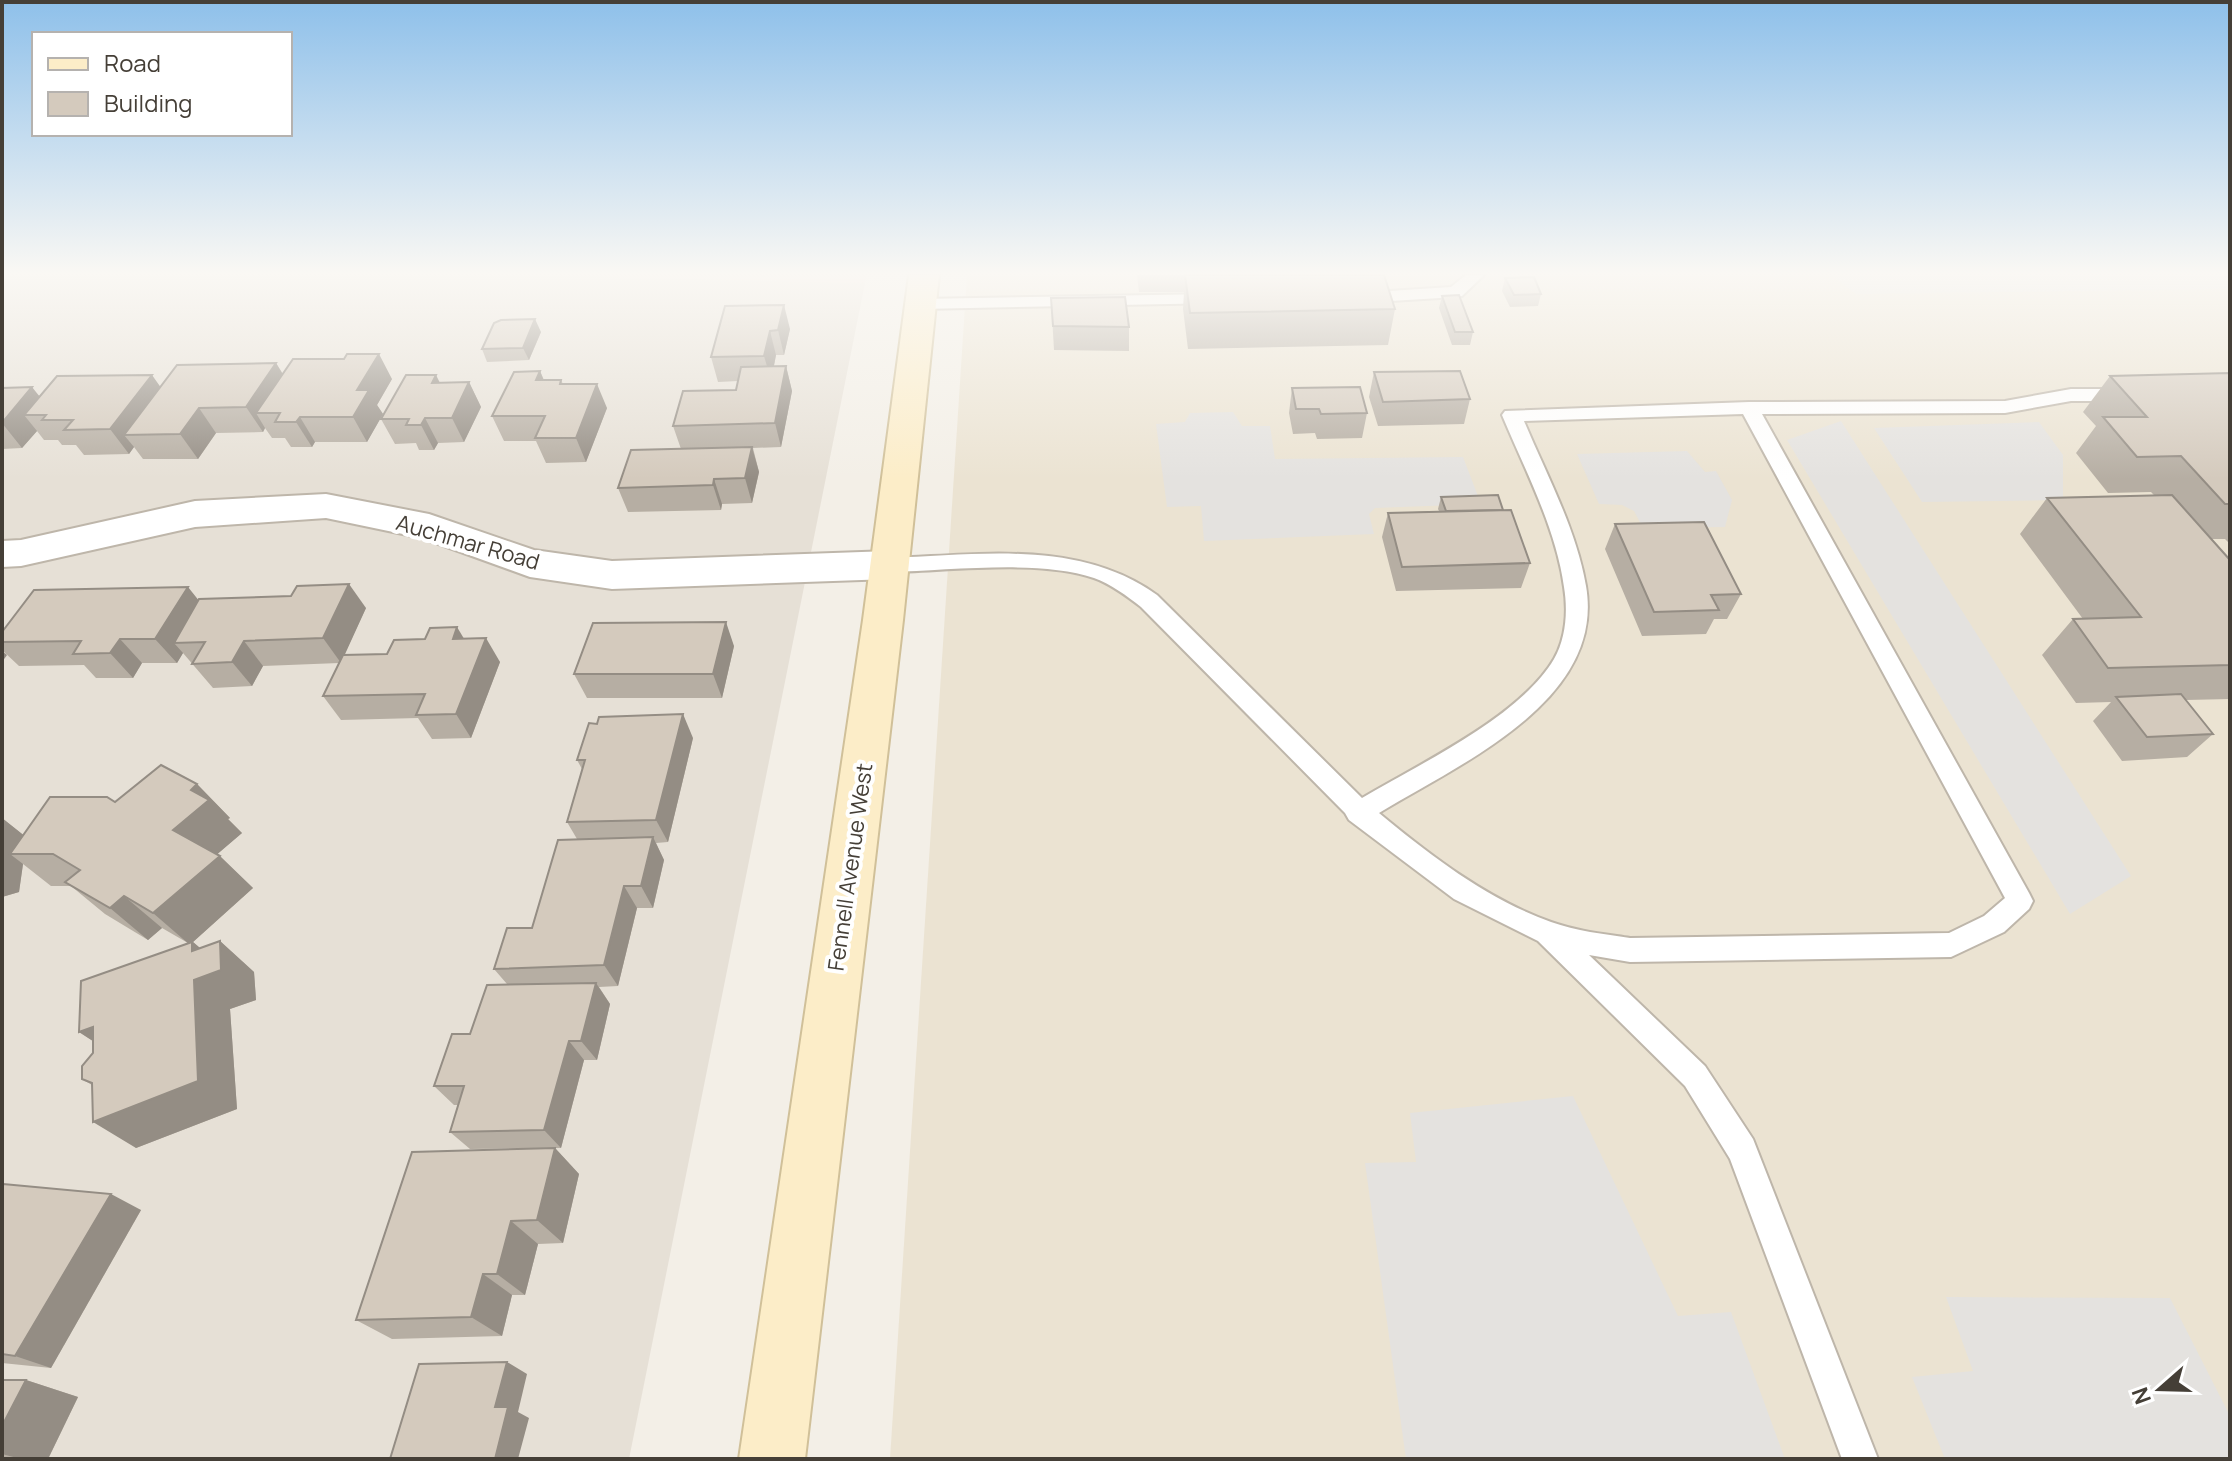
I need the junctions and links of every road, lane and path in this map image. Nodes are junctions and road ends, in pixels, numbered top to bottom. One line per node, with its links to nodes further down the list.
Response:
1 (916, 343): 5 (main road, Fennell Avenue West)
2 (2140, 395): 3 (lane)
3 (1749, 408): 6 (lane); 7 (lane)
4 (2, 554): 5 (street, Auchmar Road)
5 (890, 565): 6 (lane); 8 (main road, Fennell Avenue West)
6 (1358, 813): 7 (lane)
7 (1544, 931): 9 (lane)
8 (772, 1459)
9 (1860, 1459)

